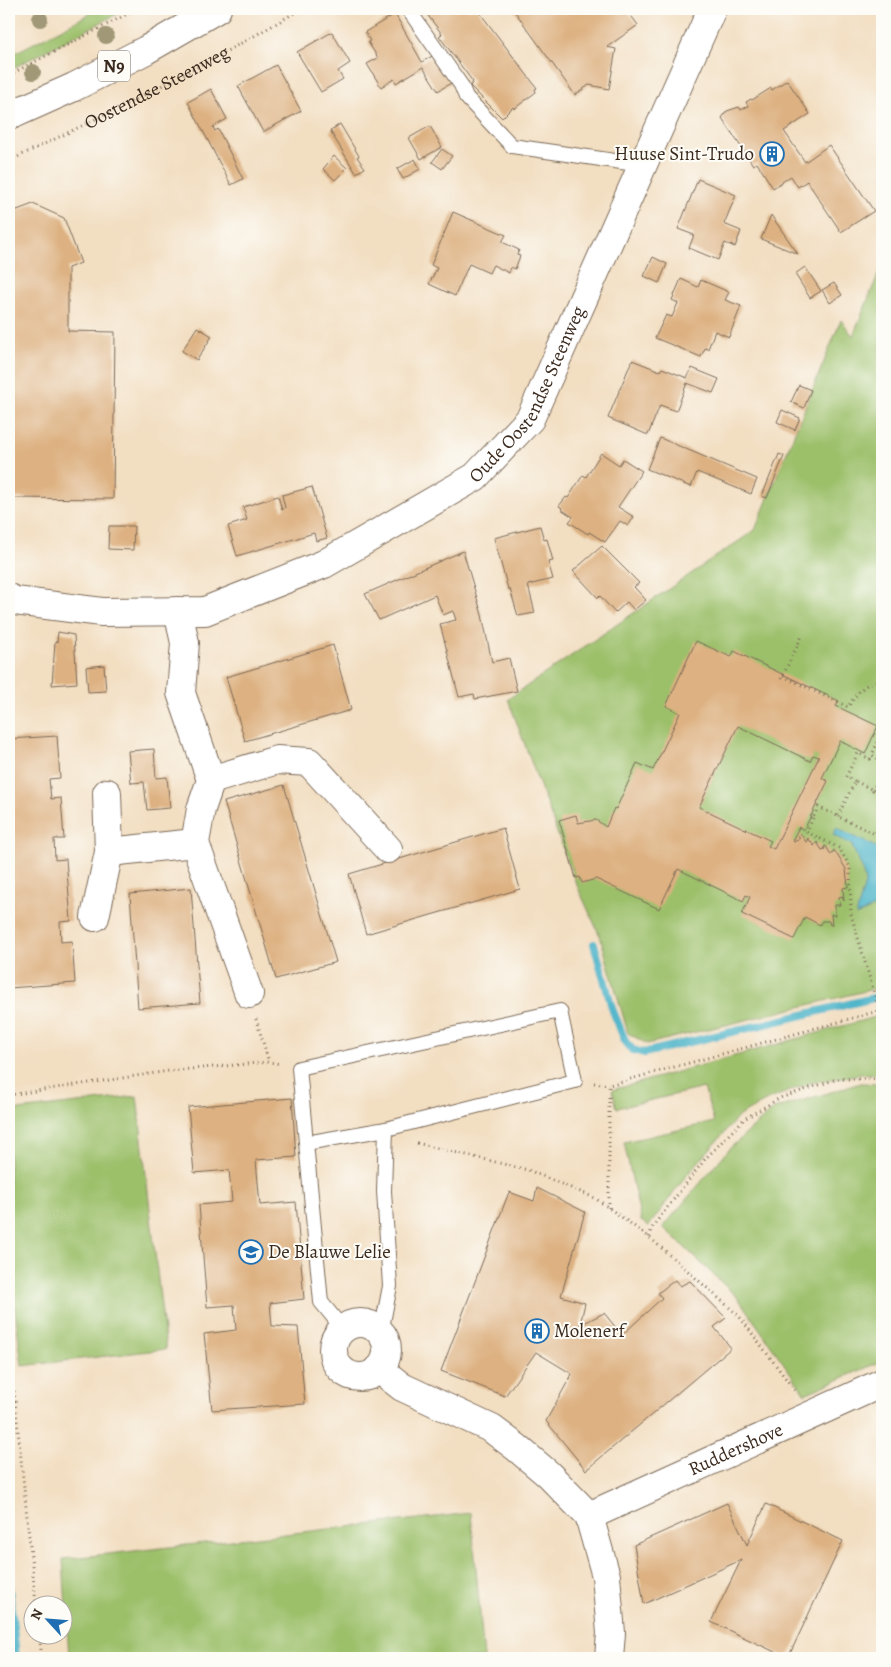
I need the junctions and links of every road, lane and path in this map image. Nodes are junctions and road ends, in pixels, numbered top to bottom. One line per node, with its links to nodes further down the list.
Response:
1 (138, 9): 6 (path)
2 (217, 9): 7 (street, Oostendse Steenweg / N9)
3 (301, 9): 8 (path, Oostendse Steenweg)
4 (408, 9): 9 (lane)
5 (712, 9): 9 (street, Oude Oostendse Steenweg)
6 (9, 75)
7 (9, 116)
8 (9, 160)
9 (642, 165): 11 (street, Oude Oostendse Steenweg)
10 (9, 598): 11 (street, Oude Oostendse Steenweg)
11 (178, 611): 18 (street)
12 (802, 636): 13 (path)
13 (882, 681)
14 (882, 733): 15 (path)
15 (872, 756): 16 (path); 19 (path)
16 (882, 761)
17 (882, 772): 20 (path)
18 (210, 780): 25 (street); 26 (street)
19 (855, 781): 20 (path); 23 (path)
20 (873, 790): 22 (path)
21 (107, 793): 27 (street)
22 (882, 795)
23 (838, 816): 24 (path); 30 (path)
24 (882, 819)
25 (195, 843): 27 (street); 29 (street)
26 (388, 850)
27 (109, 852): 28 (street)
28 (96, 917)
29 (249, 994): 31 (path)
30 (881, 1010): 37 (path)
31 (269, 1062): 32 (path); 34 (path)
32 (300, 1068): 35 (lane); 36 (lane)
33 (882, 1079): 38 (path)
34 (9, 1095)
35 (386, 1129): 36 (lane); 37 (path); 40 (lane)
36 (306, 1143): 39 (lane)
37 (609, 1208): 38 (path)
38 (649, 1237): 44 (path)
39 (343, 1330): 40 (street); 41 (street)
40 (381, 1333): 41 (street)
41 (379, 1369): 45 (street)
42 (882, 1384): 44 (street, Ruddershove)
43 (9, 1391): 46 (path)
44 (812, 1415): 45 (street, Ruddershove)
45 (589, 1516): 49 (street)
46 (35, 1594)
47 (40, 1644): 48 (path)
48 (42, 1658)
49 (609, 1658)

